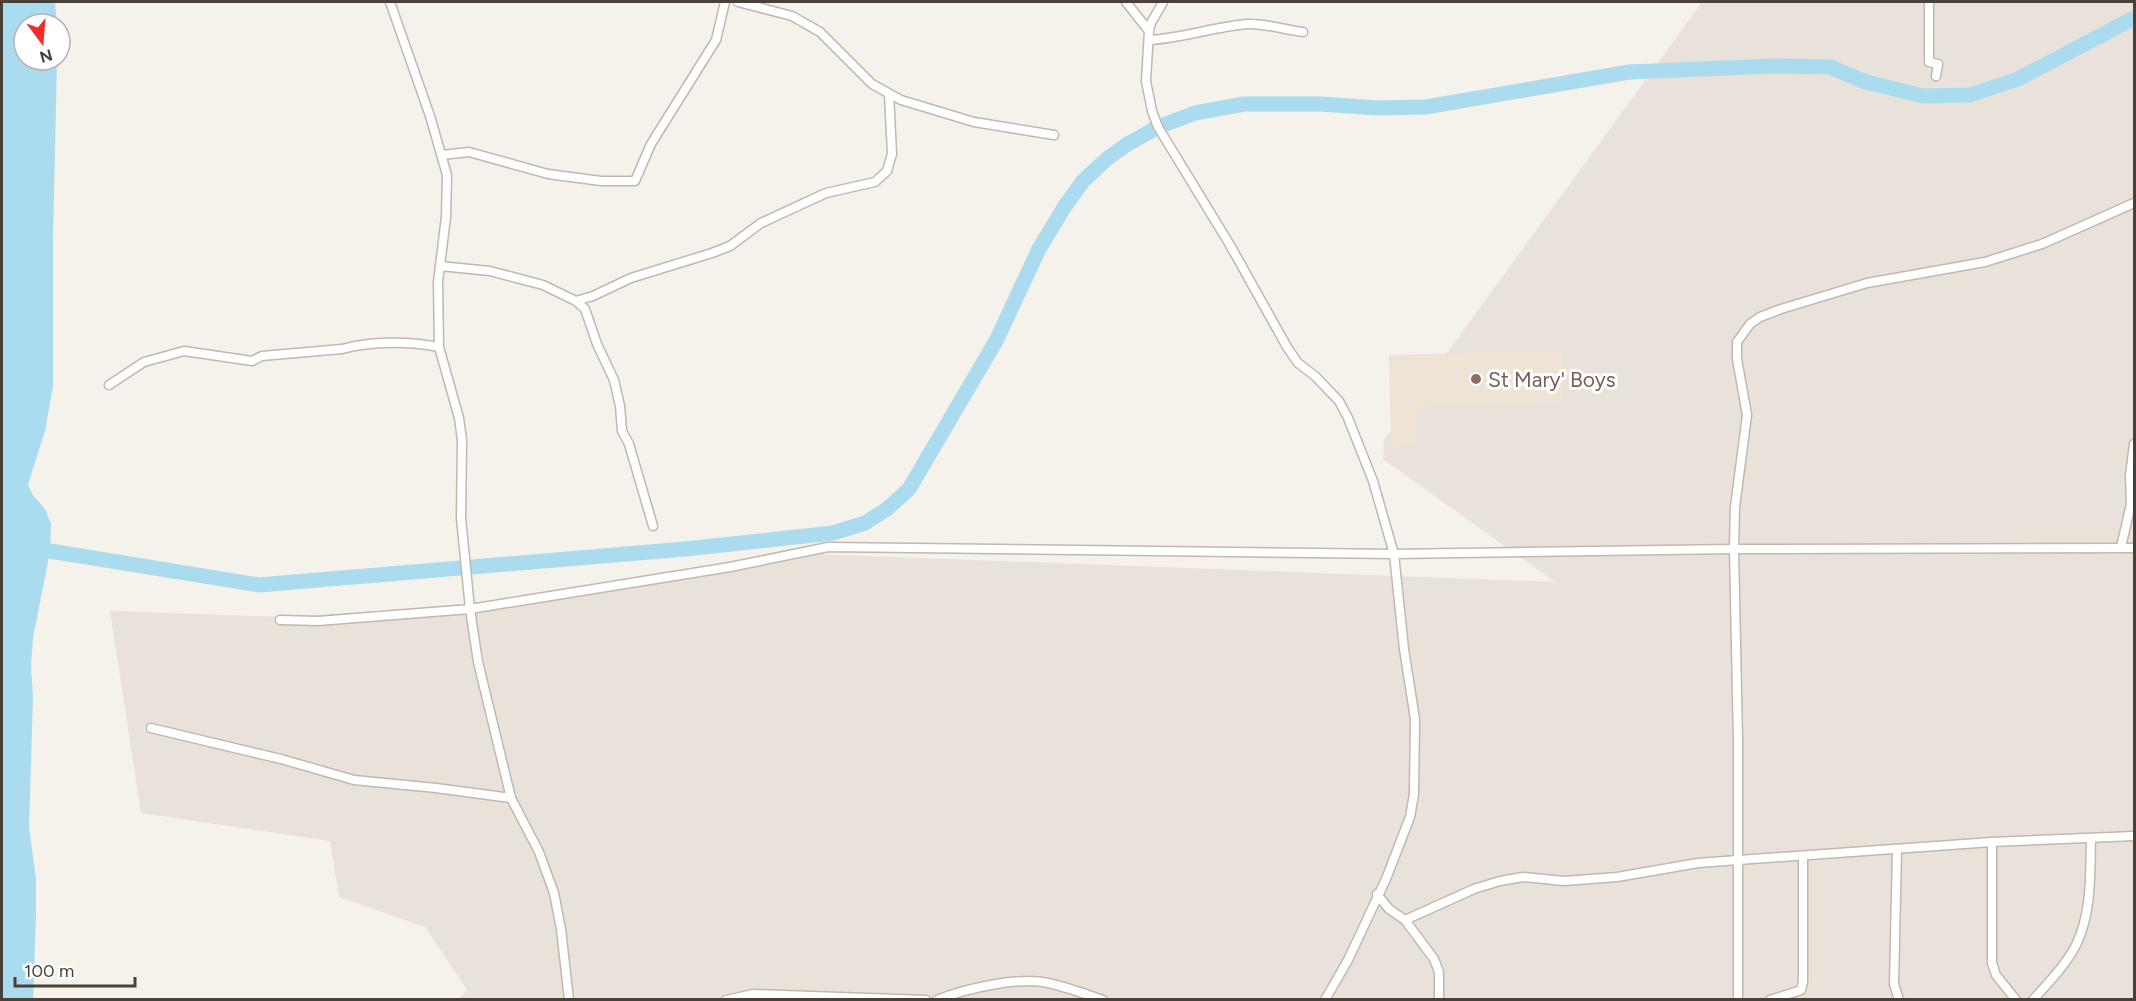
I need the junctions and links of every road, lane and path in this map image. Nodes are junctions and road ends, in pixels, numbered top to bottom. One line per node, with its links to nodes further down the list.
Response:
1 (390, 2): 12 (street)
2 (725, 2): 12 (street)
3 (738, 2): 10 (street)
4 (1126, 2): 8 (street)
5 (1163, 2): 8 (street)
6 (1929, 2): 9 (street)
7 (1303, 32): 8 (street)
8 (1149, 35): 23 (street)
9 (1936, 76)
10 (889, 94): 11 (street); 15 (street)
11 (1054, 135)
12 (442, 155): 14 (street)
13 (2134, 204): 22 (street)
14 (440, 266): 15 (street); 16 (street)
15 (576, 301): 19 (street)
16 (439, 347): 17 (street); 24 (street)
17 (109, 386)
18 (2134, 444): 20 (street)
19 (653, 526)
20 (2121, 547): 21 (street); 22 (street)
21 (2134, 548)
22 (1734, 549): 23 (street); 33 (street)
23 (1394, 554): 24 (street); 34 (street)
24 (470, 609): 25 (street); 27 (street)
25 (280, 620)
26 (151, 728): 27 (street)
27 (511, 798): 36 (street)
28 (2134, 836): 29 (street)
29 (2091, 838): 30 (street); 47 (street)
30 (1992, 842): 31 (street); 46 (street)
31 (1897, 849): 32 (street); 45 (street)
32 (1803, 856): 33 (street); 44 (street)
33 (1738, 860): 35 (street); 43 (street)
34 (1377, 894): 35 (street); 41 (street)
35 (1404, 920): 42 (street)
36 (569, 999)
37 (726, 999): 38 (street)
38 (926, 999)
39 (938, 999): 40 (street)
40 (1103, 999)
41 (1325, 999)
42 (1439, 999)
43 (1738, 999)
44 (1770, 999)
45 (1899, 999)
46 (2016, 999)
47 (2033, 999)

